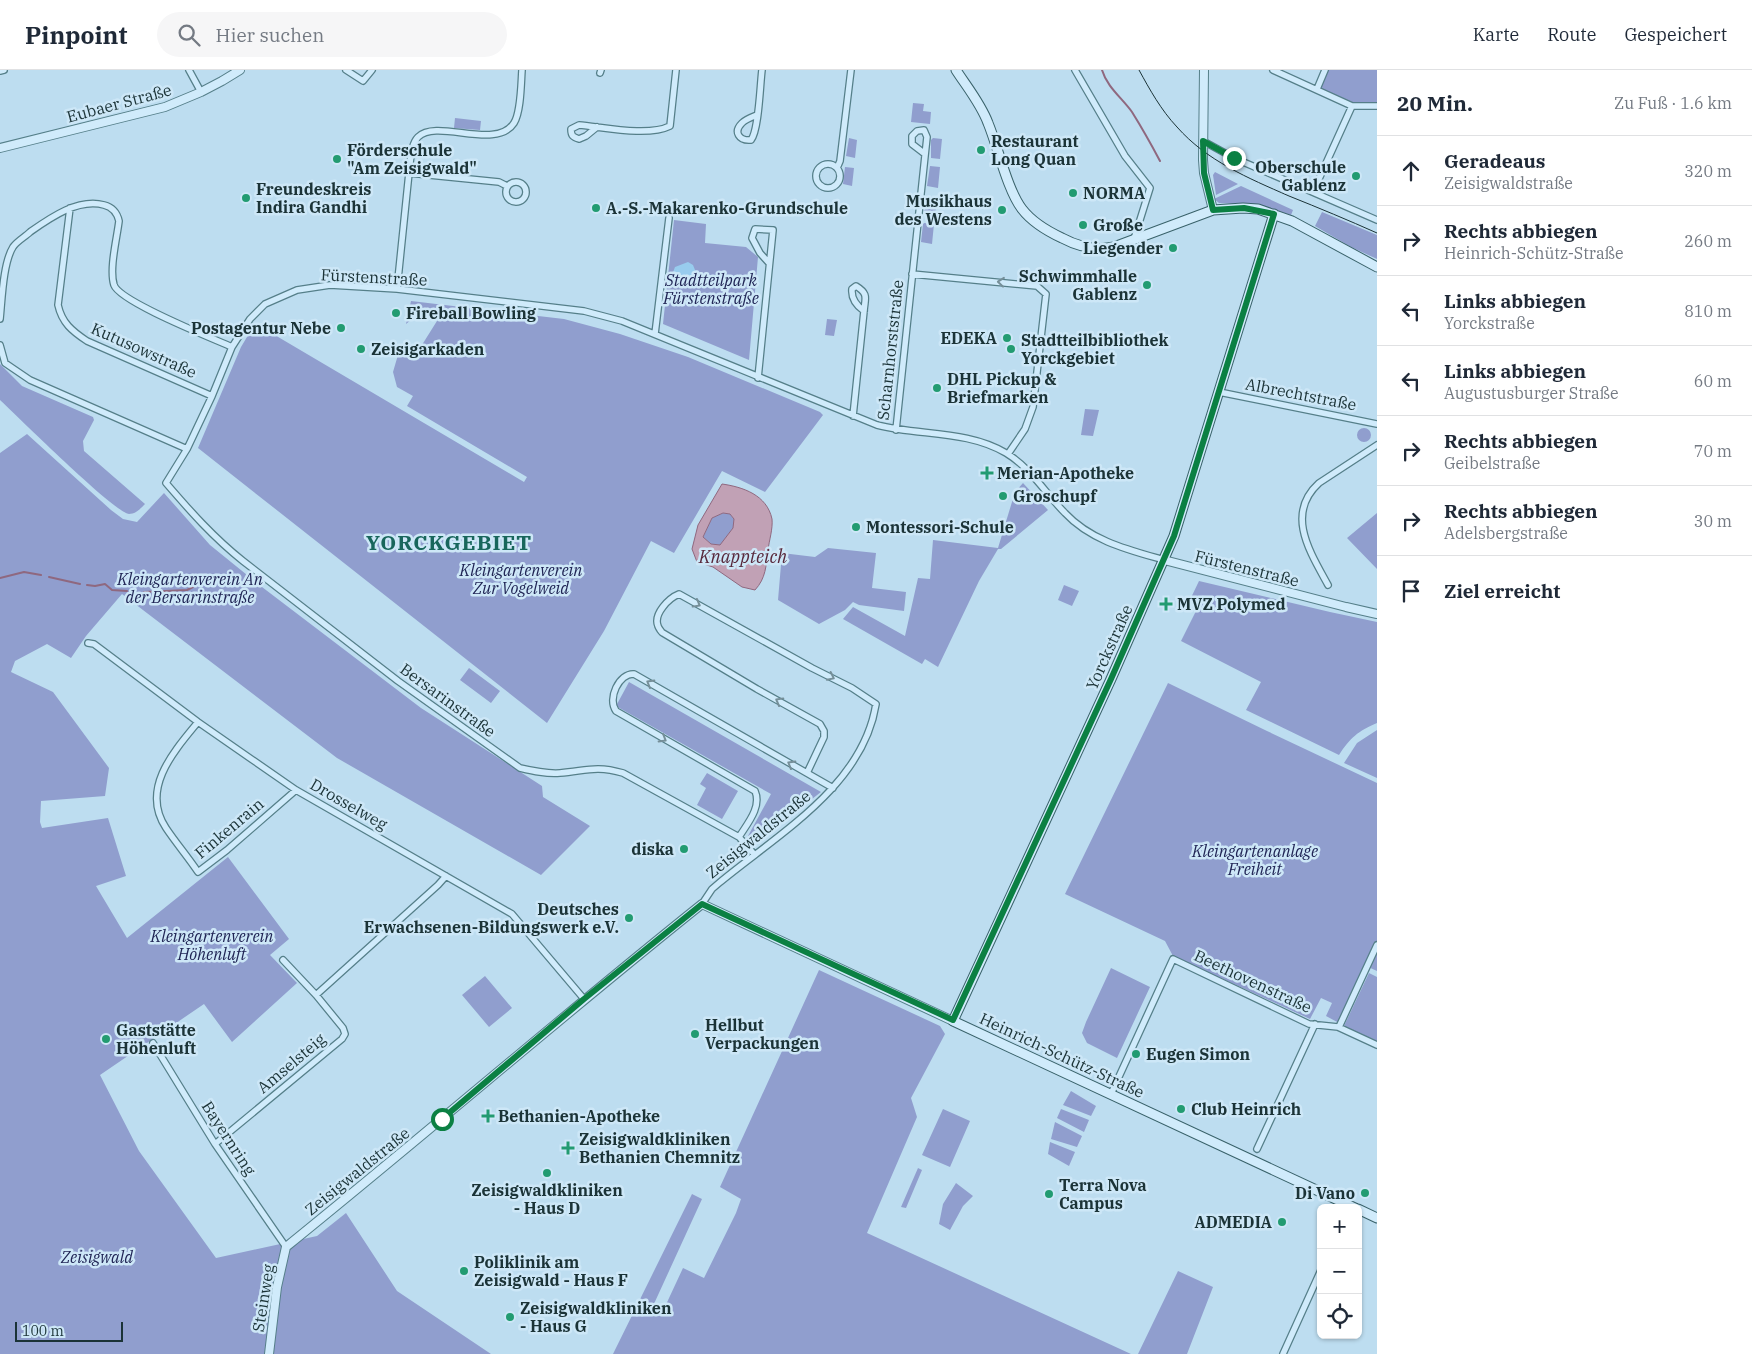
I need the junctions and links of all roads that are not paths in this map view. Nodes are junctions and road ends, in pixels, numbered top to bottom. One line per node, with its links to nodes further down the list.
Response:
1 (4, 70): 15 (street)
2 (189, 70): 17 (street)
3 (240, 70): 17 (street, Eubaer Straße)
4 (346, 70): 5 (street)
5 (372, 70)
6 (522, 70): 26 (street)
7 (676, 70): 21 (street)
8 (762, 70): 20 (street)
9 (851, 70): 25 (street)
10 (956, 70): 34 (main road)
11 (1074, 70): 34 (street)
12 (1204, 70): 22 (street)
13 (1273, 70): 16 (street)
14 (1325, 70): 16 (street)
15 (0, 71)
16 (1317, 89): 18 (street)
17 (200, 92): 23 (street, Eubaer Straße)
18 (1352, 106): 19 (street); 28 (street)
19 (1377, 106)
20 (757, 115): 20 (street)
21 (598, 127)
22 (1203, 141): 28 (street); 30 (street)
23 (0, 148)
24 (925, 154): 37 (street, Scharnhorststraße)
25 (837, 168): 25 (street)
26 (409, 173): 27 (street); 38 (street)
27 (507, 186)
28 (1313, 192): 33 (street)
29 (70, 208): 40 (street); 43 (street); 46 (street, Kutusowstraße)
30 (1213, 210): 31 (main road); 34 (main road)
31 (1274, 214): 36 (main road); 45 (main road, Yorckstraße)
32 (669, 218): 41 (street)
33 (1377, 220)
34 (1134, 239)
35 (769, 263): 35 (street); 44 (street)
36 (1377, 267)
37 (912, 274): 49 (street, Scharnhorststraße); 52 (street, Scharnhorststraße, one-way to 37)
38 (397, 289): 41 (street, Fürstenstraße); 43 (street, Fürstenstraße)
39 (864, 311): 47 (street)
40 (0, 319)
41 (655, 334): 44 (street, Fürstenstraße)
42 (0, 345): 51 (street)
43 (232, 347): 46 (street, Fürstenstraße)
44 (758, 378): 47 (street, Fürstenstraße)
45 (1219, 392): 48 (street, Albrechtstraße); 54 (main road, Yorckstraße)
46 (212, 396): 51 (street, Fürstenstraße)
47 (853, 416): 49 (street, Fürstenstraße)
48 (1377, 424)
49 (896, 430): 52 (street, Fürstenstraße)
50 (1377, 445): 55 (street)
51 (187, 449): 53 (street, Fürstenstraße)
52 (1008, 454): 54 (street, Fürstenstraße)
53 (166, 483): 62 (street, Bersarinstraße)
54 (1164, 560): 56 (street, Fürstenstraße); 70 (main road, Yorckstraße)
55 (1328, 585)
56 (1377, 614)
57 (88, 643): 58 (street, Drosselweg)
58 (198, 722): 61 (street, Drosselweg); 61 (street, Finkenrain)
59 (807, 773): 60 (street, Zeisigwaldstraße); 60 (street, Zeisigwaldstraße, one-way to 60); 62 (street, Zeisigwaldstraße, one-way to 62)
60 (833, 788): 63 (street, Zeisigwaldstraße)
61 (296, 790): 64 (street, Drosselweg)
62 (739, 838): 63 (street, Bersarinstraße)
63 (754, 854): 65 (street, Zeisigwaldstraße)
64 (446, 876): 68 (street); 69 (street, Drosselweg)
65 (702, 904): 69 (street, Zeisigwaldstraße); 70 (street, Heinrich-Schütz-Straße)
66 (1377, 945): 72 (street)
67 (283, 960): 68 (street, Amselsteig)
68 (316, 995): 76 (street, Amselsteig)
69 (584, 999): 81 (street, Zeisigwaldstraße)
70 (953, 1020): 75 (main road, Heinrich-Schütz-Straße)
71 (1315, 1024): 72 (street, Beethovenstraße); 75 (street, Beethovenstraße); 77 (street)
72 (1339, 1027): 74 (street, Beethovenstraße)
73 (153, 1043): 76 (street, Bayernring)
74 (1377, 1045)
75 (1111, 1094): 78 (main road, Heinrich-Schütz-Straße)
76 (215, 1144): 81 (street, Bayernring)
77 (1257, 1149)
78 (1347, 1204)
79 (1362, 1211): 80 (main road, Heinrich-Schütz-Straße)
80 (1377, 1218)
81 (286, 1246): 83 (street, Steinweg)
82 (1317, 1279): 84 (street)
83 (269, 1354)
84 (1283, 1354)

